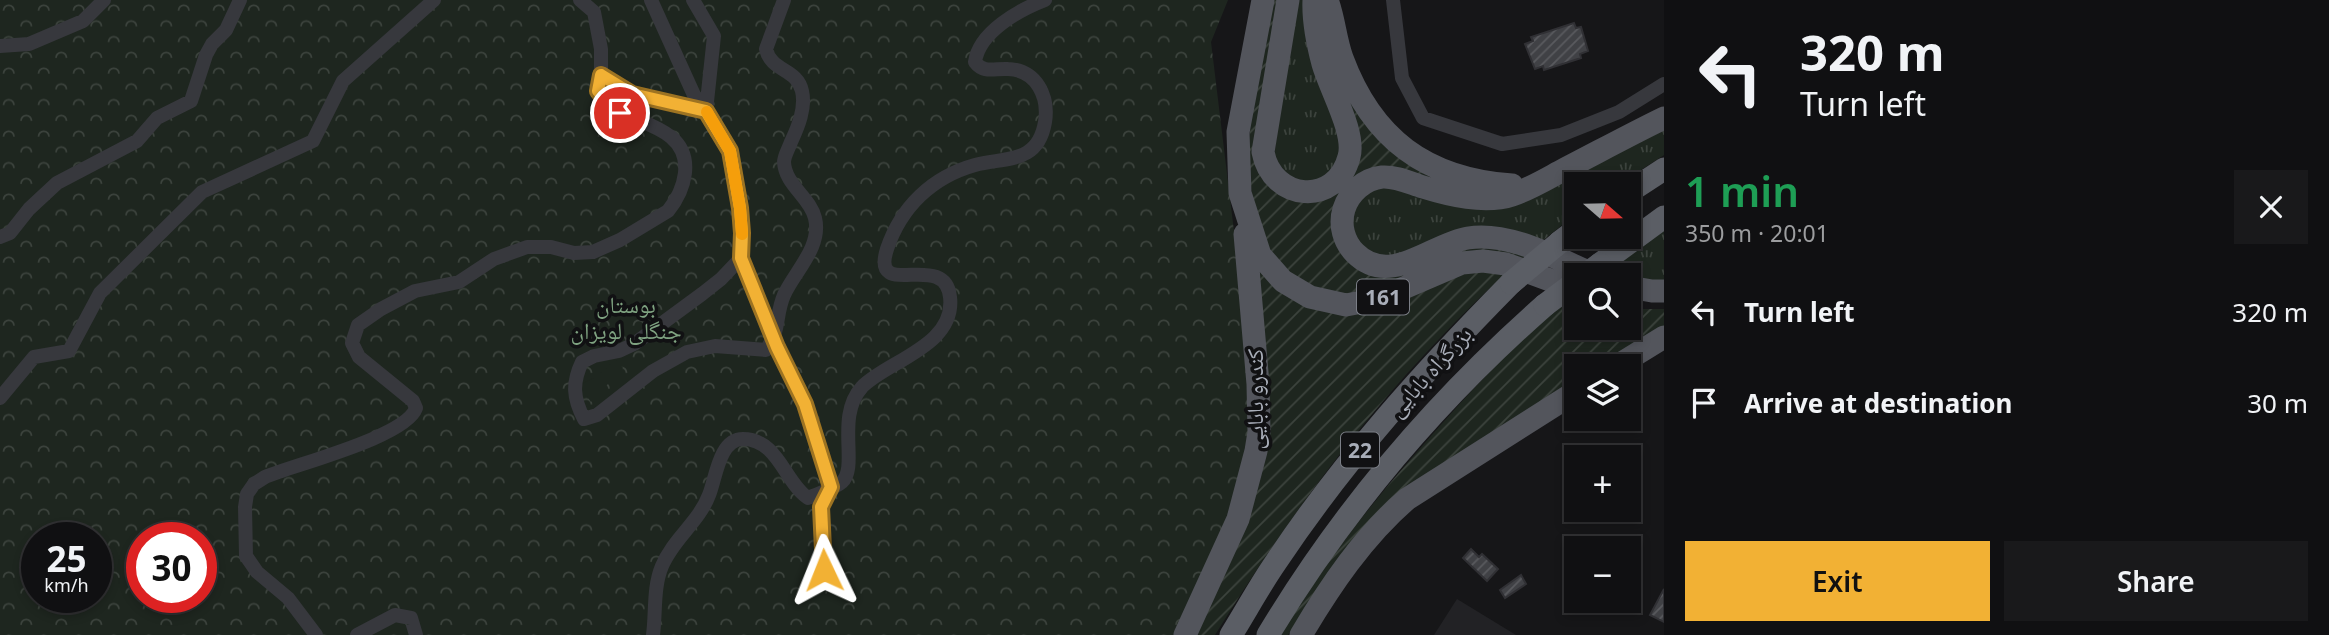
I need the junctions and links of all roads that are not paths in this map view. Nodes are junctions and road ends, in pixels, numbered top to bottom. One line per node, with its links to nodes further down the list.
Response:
1 (104, 0): 14 (street)
2 (240, 0): 24 (street)
3 (434, 0): 38 (street)
4 (580, 0): 15 (street)
5 (651, 0): 17 (street)
6 (693, 0): 17 (street)
7 (784, 0): 36 (street)
8 (1045, 0): 40 (street)
9 (1263, 0): 22 (main road, 161)
10 (1288, 0): 11 (main road)
11 (1314, 0)
12 (1327, 0): 21 (main road)
13 (1393, 0): 16 (street)
14 (0, 46)
15 (601, 75): 17 (street); 42 (street)
16 (1664, 84)
17 (706, 111): 26 (street)
18 (1664, 118): 21 (main road)
19 (1664, 169): 20 (highway)
20 (1642, 183)
21 (1532, 186): 27 (main road)
22 (1240, 192): 29 (main road, 161); 46 (main road, کندرو بابایی)
23 (1664, 217): 28 (highway)
24 (0, 237)
25 (1564, 238): 47 (highway, بزرگراه بابایی / 22, bridge)
26 (741, 258): 36 (street); 36 (street)
27 (1571, 263)
28 (1604, 263)
29 (1564, 285)
30 (1641, 290): 32 (main road)
31 (1564, 291): 48 (highway, بزرگراه بابایی / 22, bridge)
32 (1664, 291)
33 (1641, 304): 34 (main road)
34 (1664, 304)
35 (1664, 337): 37 (main road)
36 (775, 338): 40 (street)
37 (1636, 354)
38 (0, 398)
39 (1564, 399): 49 (main road)
40 (831, 487): 41 (street); 45 (street)
41 (824, 570)
42 (316, 635)
43 (357, 635): 44 (street)
44 (416, 635)
45 (653, 635)
46 (1185, 635)
47 (1231, 635)
48 (1268, 635)
49 (1299, 635)

